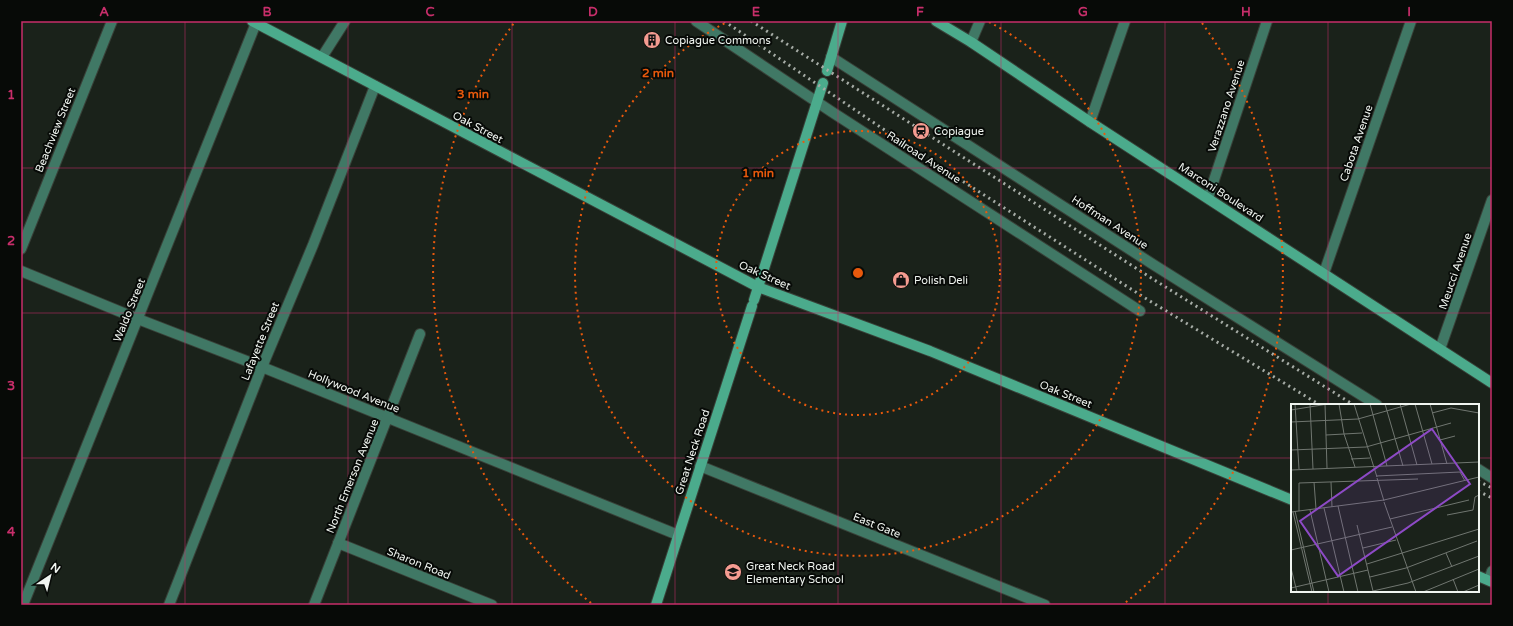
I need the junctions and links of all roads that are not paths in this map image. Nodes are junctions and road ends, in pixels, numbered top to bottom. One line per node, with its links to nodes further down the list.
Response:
1 (112, 21): 21 (street, Beachview Street)
2 (345, 21): 13 (street)
3 (696, 21): 17 (street, Railroad Avenue)
4 (842, 21): 12 (main road)
5 (936, 21): 11 (main road, Marconi Boulevard)
6 (980, 21): 11 (street)
7 (1125, 21): 18 (street)
8 (1267, 21): 19 (street, Verazzano Avenue)
9 (1410, 21): 23 (street, Cabota Avenue)
10 (254, 22): 13 (main road, Oak Street); 26 (street, Waldo Street)
11 (971, 42): 18 (main road, Marconi Boulevard)
12 (831, 56): 14 (main road); 31 (street, Hoffman Avenue)
13 (322, 57): 16 (main road, Oak Street)
14 (827, 71)
15 (823, 83): 17 (main road, Great Neck Road)
16 (375, 86): 24 (main road, Oak Street); 29 (street, Lafayette Street)
17 (817, 102): 24 (main road, Great Neck Road); 25 (street, Railroad Avenue)
18 (1090, 122): 19 (main road, Marconi Boulevard)
19 (1208, 198): 23 (main road, Marconi Boulevard)
20 (1492, 200): 28 (street, Meucci Avenue)
21 (21, 249)
22 (21, 271): 26 (street, Hollywood Avenue)
23 (1324, 273): 28 (main road, Marconi Boulevard)
24 (758, 287): 33 (main road, Great Neck Road); 36 (main road, Oak Street)
25 (1140, 311)
26 (138, 319): 29 (street, Hollywood Avenue); 41 (street, Waldo Street)
27 (420, 334): 32 (street, North Emerson Avenue)
28 (1440, 349): 30 (main road, Marconi Boulevard)
29 (262, 367): 32 (street, Hollywood Avenue); 42 (street, Lafayette Street)
30 (1492, 383)
31 (1375, 404)
32 (388, 418): 37 (street, Hollywood Avenue); 38 (street, North Emerson Avenue)
33 (700, 466): 37 (main road, Great Neck Road); 46 (street, East Gate)
34 (1479, 470): 35 (street)
35 (1492, 478)
36 (1291, 500)
37 (678, 535): 45 (main road, Great Neck Road)
38 (338, 543): 43 (street, North Emerson Avenue); 44 (street, Sharon Road)
39 (1479, 576): 40 (main road)
40 (1491, 578)
41 (23, 605)
42 (169, 605)
43 (314, 605)
44 (492, 605)
45 (656, 605)
46 (1045, 605)

